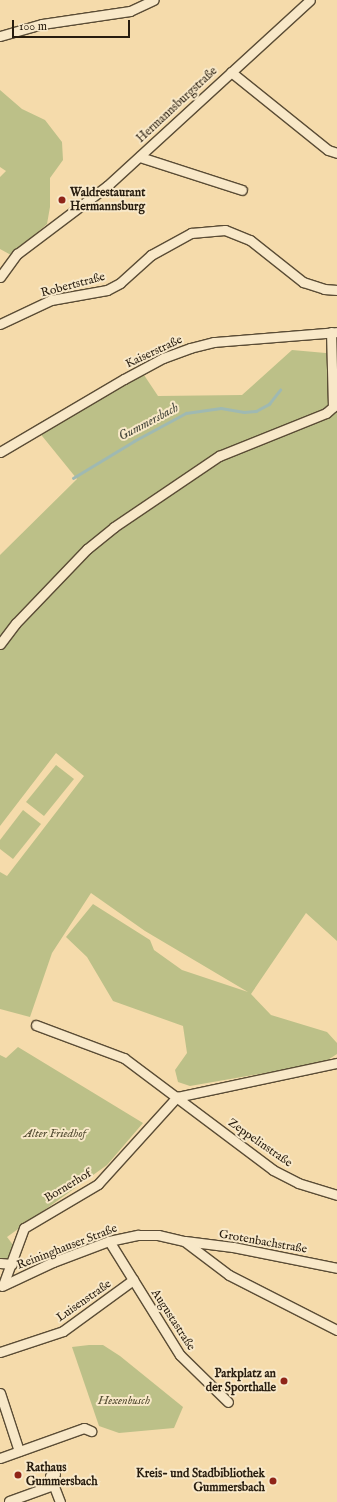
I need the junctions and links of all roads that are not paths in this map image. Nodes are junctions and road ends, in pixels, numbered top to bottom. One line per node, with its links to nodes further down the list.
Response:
1 (154, 0): 3 (street)
2 (310, 0): 4 (street, Hermannsburgstraße)
3 (0, 36)
4 (231, 72): 5 (street, Hermannsburgstraße); 6 (street, Hermannsburgstraße)
5 (337, 153)
6 (140, 157): 7 (street, Hermannsburgstraße); 8 (street, Hermannsburgstraße)
7 (242, 190)
8 (0, 277)
9 (337, 290): 10 (street, Robertstraße)
10 (0, 324)
11 (334, 332): 12 (street, Kaiserstraße); 13 (street)
12 (0, 452)
13 (0, 644)
14 (36, 1024): 16 (street)
15 (337, 1063): 16 (street)
16 (177, 1097): 17 (street, Zeppelinstraße); 21 (street, Bornerhof)
17 (337, 1195)
18 (109, 1241): 19 (street, Reininghauser Straße); 23 (street, Augustastraße); 24 (street, Reininghauser Straße)
19 (184, 1241): 22 (street, Grotenbachstraße); 25 (street, Reininghauser Straße)
20 (0, 1263): 21 (street)
21 (12, 1264): 24 (street, Bornerhof)
22 (337, 1268)
23 (133, 1280): 26 (street, Luisenstraße); 28 (street, Augustastraße)
24 (1, 1287)
25 (337, 1330)
26 (0, 1352)
27 (0, 1393): 30 (street)
28 (228, 1402)
29 (91, 1431): 30 (street)
30 (19, 1450): 31 (street)
31 (0, 1458)
32 (55, 1474): 33 (street)
33 (54, 1485): 34 (street); 35 (street)
34 (9, 1501)
35 (60, 1502)

